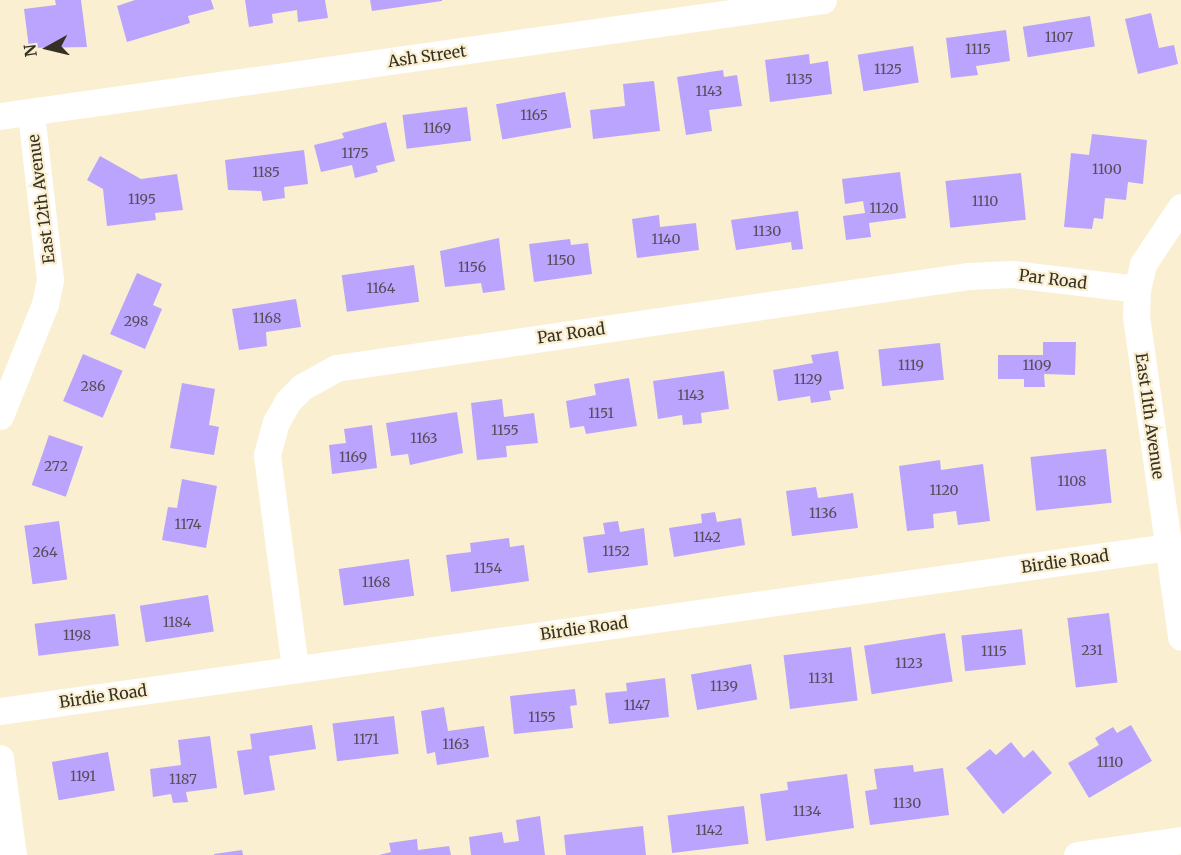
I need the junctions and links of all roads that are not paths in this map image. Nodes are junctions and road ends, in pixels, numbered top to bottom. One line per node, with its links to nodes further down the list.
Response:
1 (823, 0): 2 (street, Ash Street)
2 (31, 112): 3 (street, East 12th Avenue); 6 (street, East 12th Avenue)
3 (0, 116)
4 (1181, 207): 5 (street, East 11th Avenue)
5 (1137, 289): 7 (street, East 11th Avenue); 9 (street, Par Road)
6 (0, 416)
7 (1168, 547): 8 (street, East 11th Avenue); 9 (street, Birdie Road)
8 (1181, 637)
9 (295, 668): 10 (street, Birdie Road)
10 (0, 711)
11 (0, 758): 13 (street)
12 (1181, 840): 14 (street)
13 (13, 855)
14 (1077, 855)

